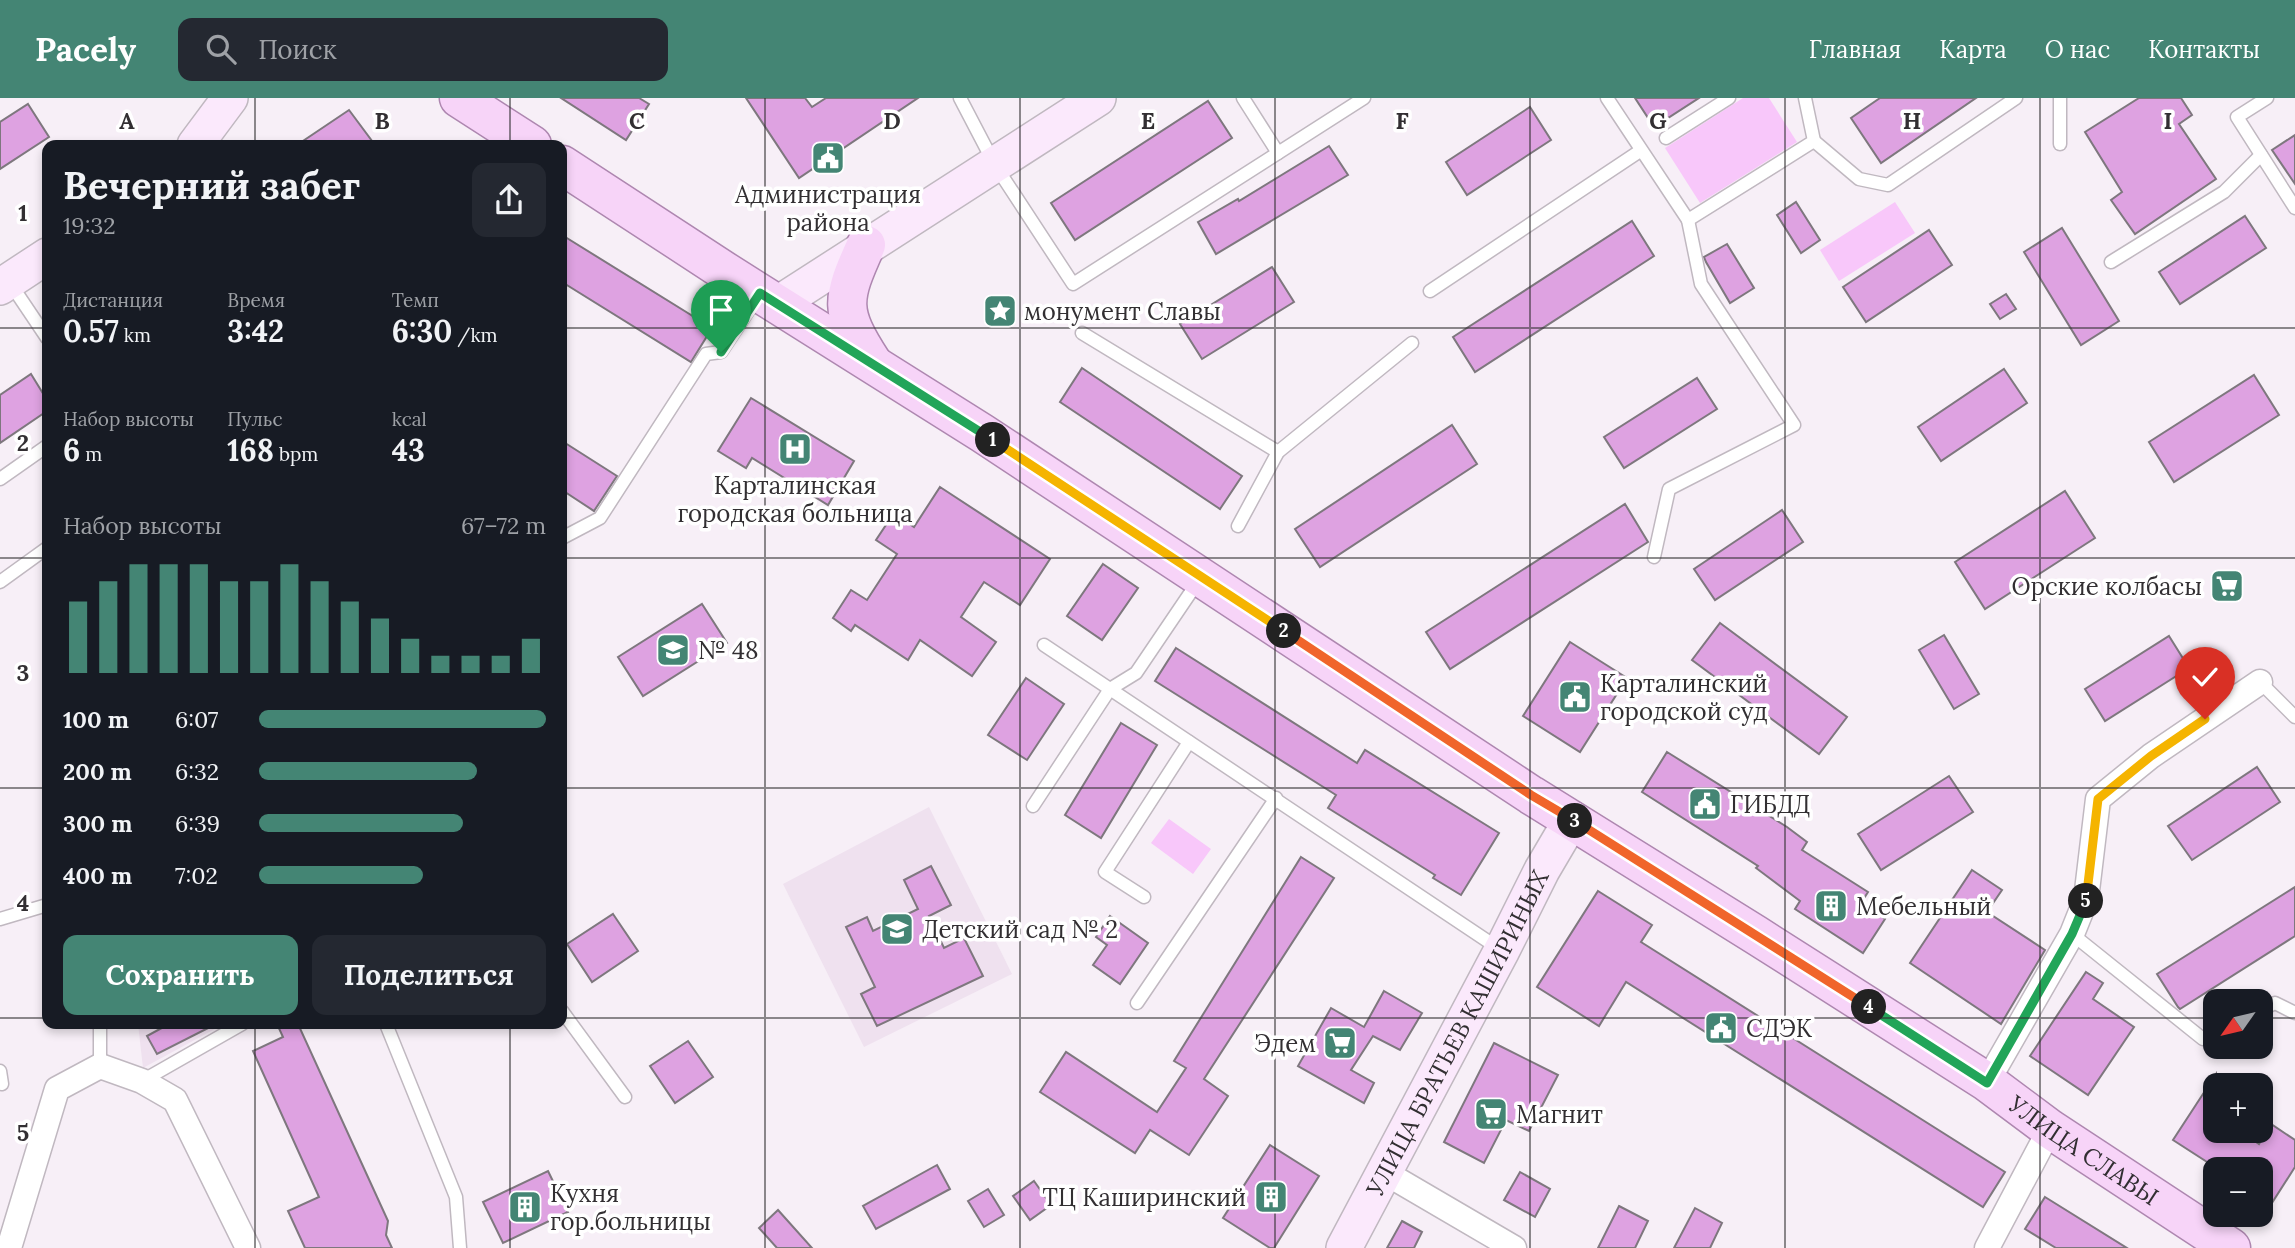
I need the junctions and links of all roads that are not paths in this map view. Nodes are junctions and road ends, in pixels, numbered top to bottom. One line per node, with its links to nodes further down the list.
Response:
1 (230, 98): 14 (main road)
2 (459, 98): 15 (main road)
3 (960, 98): 21 (lane)
4 (1098, 98): 21 (main road)
5 (1243, 98): 19 (lane)
6 (1364, 98): 19 (lane)
7 (1607, 98): 18 (lane)
8 (1729, 98): 13 (lane)
9 (1805, 98): 16 (lane)
10 (2017, 98): 16 (lane)
11 (2060, 98): 17 (lane)
12 (2267, 98): 20 (lane)
13 (1667, 138)
14 (199, 140)
15 (524, 140)
16 (1814, 141): 24 (lane)
17 (2060, 144)
18 (1640, 151): 24 (lane); 29 (lane)
19 (1278, 153): 21 (lane)
20 (2261, 155): 23 (lane); 27 (lane)
21 (995, 165): 25 (main road)
22 (567, 168): 30 (main road, УЛИЦА СЛАВЫ)
23 (2295, 208)
24 (1688, 220): 41 (lane)
25 (866, 245): 30 (main road); 34 (main road)
26 (42, 259): 28 (main road)
27 (2111, 262)
28 (5, 284): 31 (lane)
29 (1430, 290)
30 (769, 298): 34 (main road, УЛИЦА СЛАВЫ); 39 (lane)
31 (42, 332)
32 (1083, 333): 36 (lane)
33 (1412, 343): 36 (lane)
34 (873, 364): 42 (main road, УЛИЦА СЛАВЫ)
35 (42, 450): 37 (lane)
36 (1278, 452): 38 (lane)
37 (0, 479)
38 (1238, 526)
39 (567, 535)
40 (42, 552): 43 (lane)
41 (1654, 557)
42 (1202, 577): 46 (lane); 51 (main road, УЛИЦА СЛАВЫ)
43 (0, 582)
44 (1044, 645): 46 (lane)
45 (2260, 682): 47 (lane); 55 (street)
46 (1110, 689): 48 (lane); 50 (lane)
47 (2295, 717)
48 (1189, 742): 49 (lane); 52 (lane)
49 (1276, 798): 56 (lane); 57 (lane)
50 (1032, 806)
51 (1572, 820): 56 (main road, УЛИЦА БРАТЬЕВ КАШИРИНЫХ); 67 (main road, УЛИЦА СЛАВЫ)
52 (1144, 897)
53 (42, 906): 54 (lane)
54 (0, 919)
55 (2072, 934): 64 (lane); 67 (street)
56 (1502, 950): 70 (main road, УЛИЦА БРАТЬЕВ КАШИРИНЫХ)
57 (1137, 1003)
58 (2273, 1004): 59 (lane)
59 (2295, 1013)
60 (567, 1018): 68 (lane)
61 (100, 1029): 65 (lane)
62 (233, 1029): 66 (lane)
63 (388, 1029): 73 (lane)
64 (2203, 1039)
65 (100, 1066): 66 (street); 71 (street)
66 (142, 1081): 72 (street)
67 (1987, 1083): 69 (main road, УЛИЦА СЛАВЫ)
68 (625, 1097)
69 (2050, 1129): 76 (street); 77 (main road, УЛИЦА СЛАВЫ)
70 (1384, 1172): 74 (main road, УЛИЦА БРАТЬЕВ КАШИРИНЫХ); 75 (street)
71 (9, 1248)
72 (248, 1248)
73 (460, 1248)
74 (1344, 1248)
75 (1514, 1248)
76 (1987, 1248)
77 (2231, 1248)

